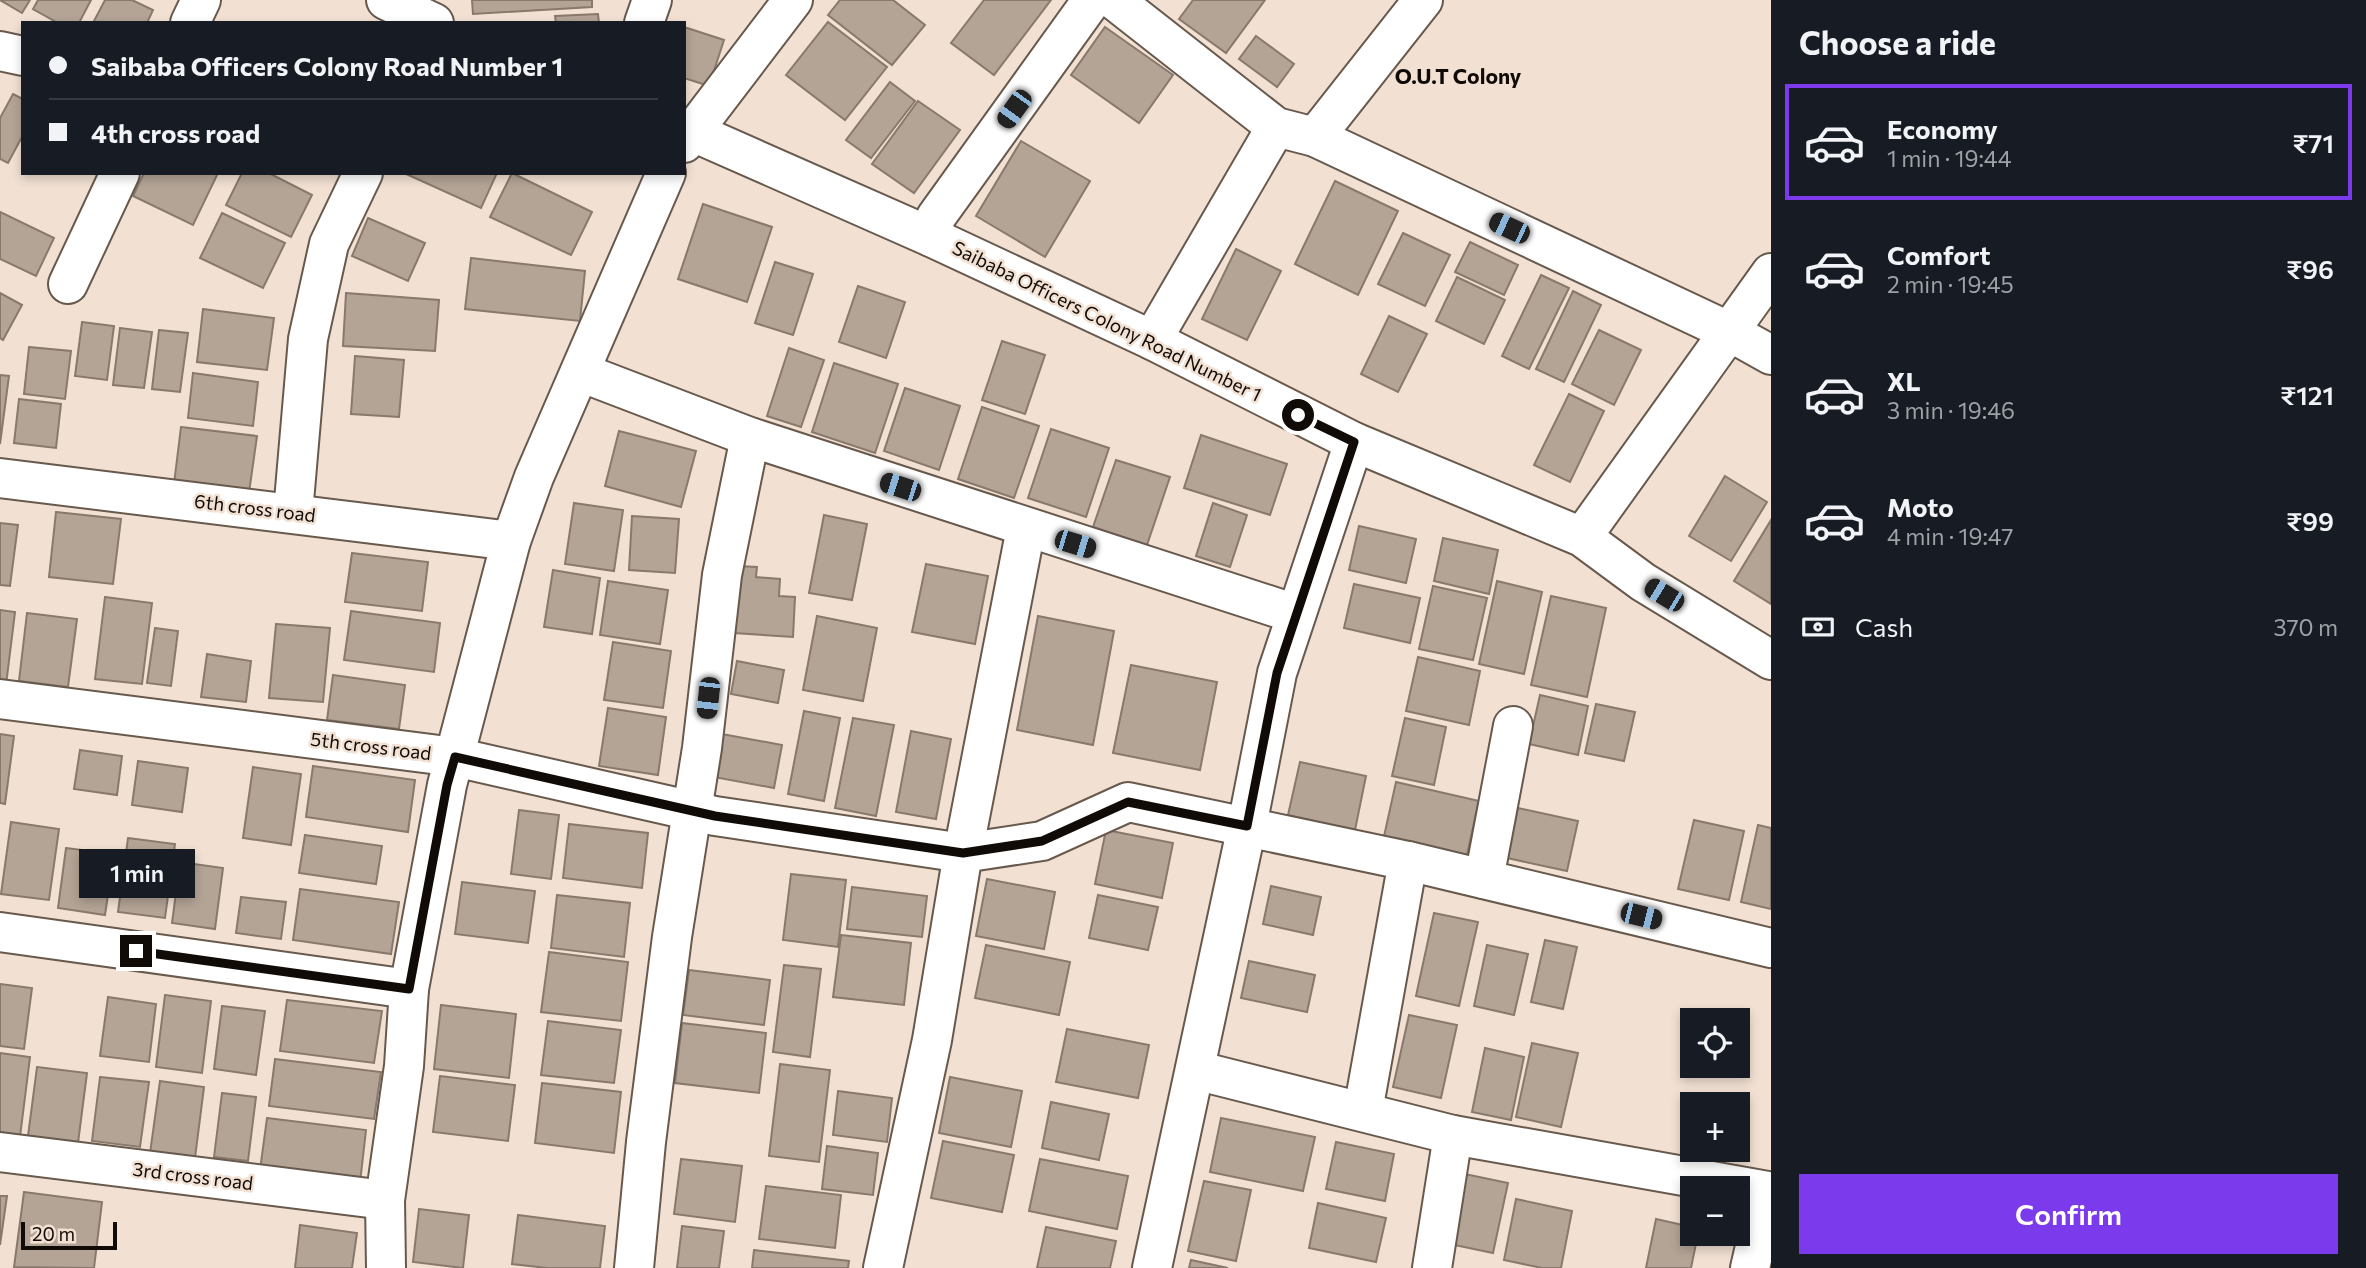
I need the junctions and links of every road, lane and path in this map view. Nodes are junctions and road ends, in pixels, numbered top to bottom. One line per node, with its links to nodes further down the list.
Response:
1 (201, 0): 8 (street)
2 (652, 0): 10 (street)
3 (793, 0): 14 (street)
4 (1092, 0): 19 (street)
5 (1114, 0): 13 (street)
6 (1423, 0): 15 (street)
7 (392, 2): 9 (street)
8 (191, 21)
9 (430, 21)
10 (645, 21)
11 (0, 51): 12 (street)
12 (21, 56)
13 (1276, 128): 15 (street); 23 (street)
14 (688, 134): 19 (street, Saibaba Officers Colony Road Number 1)
15 (1315, 137): 22 (street)
16 (119, 175): 21 (street)
17 (362, 175): 29 (street)
18 (665, 175): 25 (street)
19 (931, 237): 23 (street, Saibaba Officers Colony Road Number 1)
20 (1771, 273): 22 (street)
21 (68, 284)
22 (1728, 331): 24 (street); 31 (street)
23 (1152, 340): 27 (street, Saibaba Officers Colony Road Number 1)
24 (1771, 355)
25 (580, 372): 26 (street); 32 (street)
26 (750, 437): 30 (street); 38 (street)
27 (1354, 442): 31 (street, Saibaba Officers Colony Road Number 1); 33 (street)
28 (0, 478): 29 (street, 6th cross road)
29 (293, 513): 32 (street, 6th cross road)
30 (1026, 528): 33 (street); 40 (street)
31 (1582, 537): 34 (street, Saibaba Officers Colony Road Number 1)
32 (511, 541): 37 (street)
33 (1296, 614): 39 (street)
34 (1771, 660)
35 (0, 699): 37 (street, 5th cross road)
36 (1513, 726): 42 (street)
37 (455, 757): 38 (street, 5th cross road); 45 (street)
38 (693, 811): 40 (street, 5th cross road); 53 (street)
39 (1247, 826): 40 (street, 5th cross road); 41 (street, 5th cross road); 46 (street)
40 (963, 853): 54 (street)
41 (1408, 861): 42 (street, 5th cross road); 47 (street)
42 (1484, 879): 44 (street, 5th cross road)
43 (0, 932): 45 (street)
44 (1771, 948)
45 (409, 989): 51 (street)
46 (1195, 1070): 47 (street); 55 (street)
47 (1363, 1111): 48 (street)
48 (1453, 1135): 50 (street); 56 (street)
49 (0, 1152): 51 (street, 3rd cross road)
50 (1770, 1186): 57 (street)
51 (385, 1200): 52 (street)
52 (386, 1268)
53 (634, 1268)
54 (883, 1268)
55 (1152, 1268)
56 (1432, 1268)
57 (1750, 1268)

